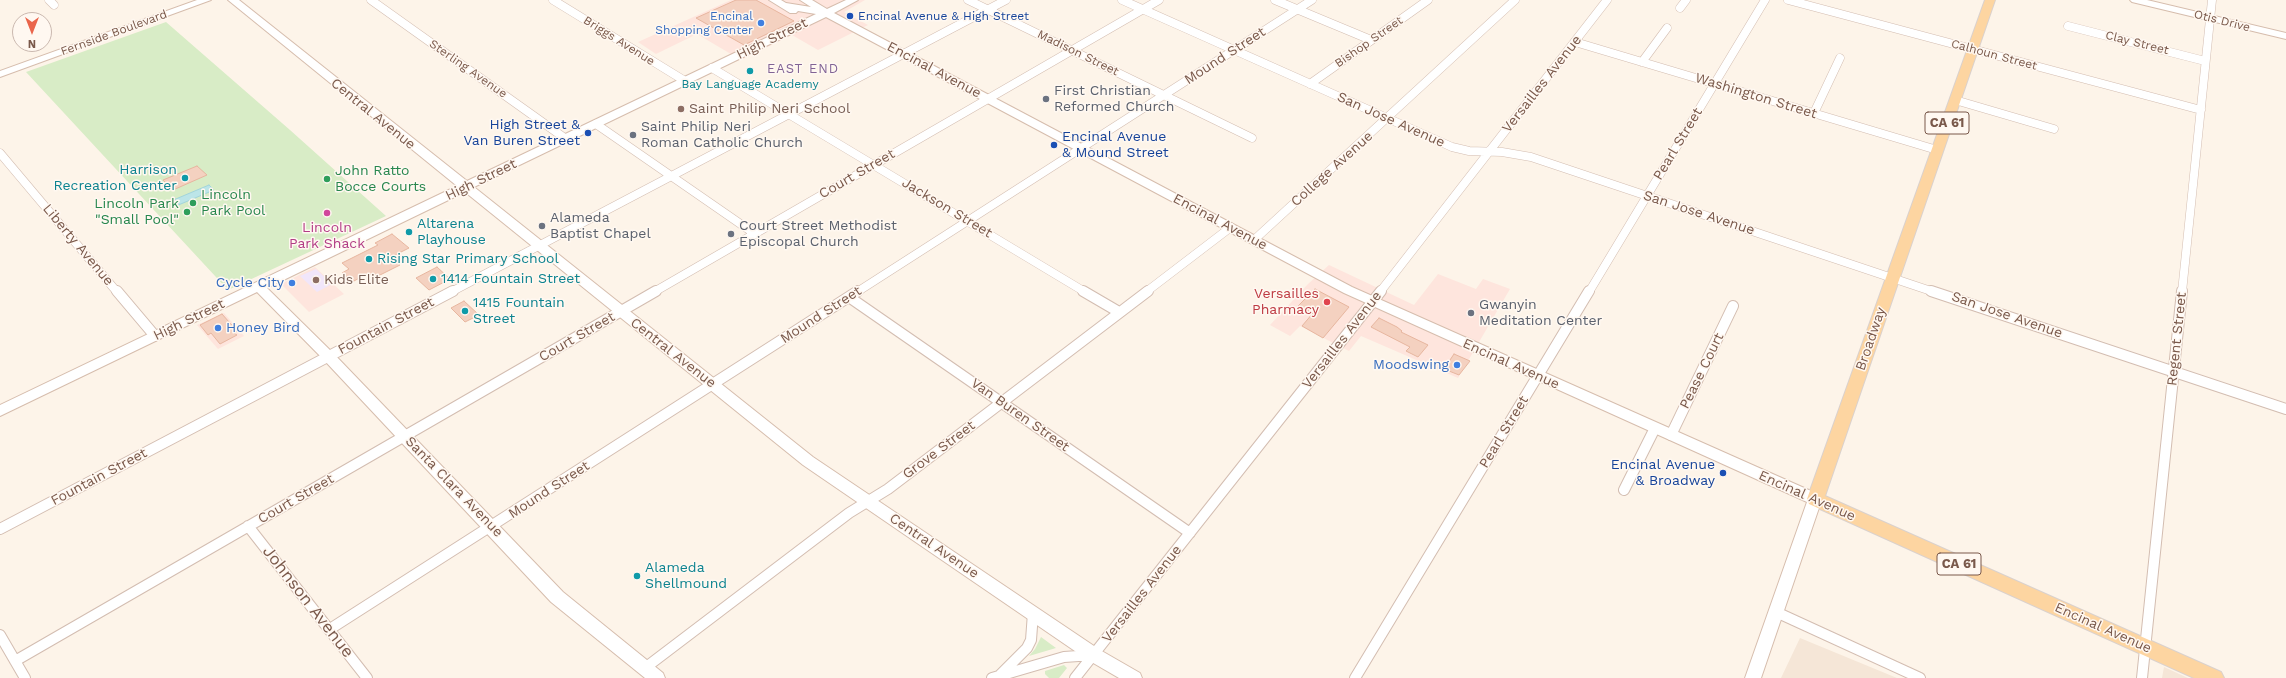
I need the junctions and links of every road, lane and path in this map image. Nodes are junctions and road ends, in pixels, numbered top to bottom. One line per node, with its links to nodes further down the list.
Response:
1 (206, 0): 44 (main road, Fernside Boulevard)
2 (233, 0): 65 (main road, Central Avenue)
3 (371, 0): 58 (street, Sterling Avenue)
4 (553, 0): 45 (street, Briggs Avenue)
5 (774, 0): 23 (main road, Encinal Avenue)
6 (805, 0): 28 (main road, Encinal Avenue)
7 (853, 0): 28 (main road, High Street)
8 (968, 0): 25 (street, Madison Street)
9 (1006, 0): 25 (street, Fountain Street)
10 (1122, 0): 26 (street, San Jose Avenue)
11 (1159, 0): 26 (street, Court Street)
12 (1275, 0): 27 (street)
13 (1312, 0): 27 (street, Mound Street)
14 (1428, 0): 34 (street, Bishop Street)
15 (1515, 0): 54 (street, College Avenue)
16 (1607, 0): 35 (street, Versailles Avenue)
17 (1686, 0): 24 (street)
18 (1765, 0): 47 (street, Pearl Street)
19 (1788, 0): 36 (street, Calhoun Street)
20 (1990, 0): 36 (main road, Broadway / CA 61)
21 (2135, 0): 29 (main road, Otis Drive)
22 (2212, 0): 29 (street, Regent Street)
23 (786, 6): 28 (main road, Encinal Avenue); 30 (main road, Encinal Avenue)
24 (1680, 8)
25 (988, 9): 37 (street, Madison Street); 39 (street, Fountain Street)
26 (1143, 9): 37 (street, Court Street); 38 (street, San Jose Avenue)
27 (1297, 9): 34 (street); 38 (street, Mound Street)
28 (827, 13): 30 (main road, High Street); 39 (main road, Encinal Avenue)
29 (2210, 18): 33 (main road, Otis Drive); 41 (street, Regent Street)
30 (810, 21): 43 (main road, High Street)
31 (2068, 26): 41 (street, Clay Street)
32 (1667, 28): 42 (street)
33 (2286, 36)
34 (1371, 40): 46 (street, Bishop Street)
35 (1575, 42): 42 (street, Washington Street); 61 (street, Versailles Avenue)
36 (1973, 49): 50 (main road, Broadway / CA 61); 51 (street, Calhoun Street)
37 (1072, 50): 48 (street, Madison Street); 49 (street, Court Street)
38 (1235, 50): 46 (street, San Jose Avenue); 48 (street, Mound Street)
39 (903, 54): 49 (main road, Encinal Avenue); 53 (street, Fountain Street)
40 (1840, 58): 52 (street)
41 (2205, 61): 51 (street, Regent Street)
42 (1642, 62): 47 (street, Washington Street)
43 (712, 68): 45 (main road, High Street); 53 (street, Jackson Street)
44 (0, 74)
45 (685, 81): 55 (main road, High Street)
46 (1310, 84): 54 (street, San Jose Avenue)
47 (1714, 84): 52 (street, Washington Street); 66 (street, Pearl Street)
48 (1164, 95): 57 (street, Madison Street); 59 (street, Mound Street)
49 (989, 99): 59 (main road, Encinal Avenue); 63 (street, Court Street)
50 (1955, 100): 56 (street); 60 (main road, Broadway / CA 61)
51 (2201, 110): 81 (street, Regent Street)
52 (1814, 113): 60 (street, Washington Street)
53 (788, 114): 63 (street, Jackson Street); 64 (street, Fountain Street)
54 (1387, 118): 61 (street, San Jose Avenue); 70 (street, College Avenue)
55 (596, 124): 58 (main road, High Street); 64 (street)
56 (2054, 129)
57 (1252, 138)
58 (566, 139): 65 (main road, High Street)
59 (1082, 148): 67 (street, Mound Street); 68 (main road, Encinal Avenue)
60 (1937, 150): 72 (main road, Broadway / CA 61)
61 (1489, 152): 66 (street, San Jose Avenue); 75 (street, Versailles Avenue)
62 (0, 153): 79 (street, Liberty Avenue)
63 (874, 164): 67 (street, Jackson Street); 69 (street, Court Street)
64 (672, 176): 69 (street); 71 (street, Fountain Street)
65 (465, 187): 71 (main road, Central Avenue); 73 (main road, High Street)
66 (1647, 196): 72 (street, San Jose Avenue); 82 (street, Pearl Street)
67 (967, 221): 74 (street, Mound Street); 78 (street, Jackson Street)
68 (1231, 227): 70 (main road, Encinal Avenue); 78 (street, Grove Street)
69 (755, 234): 77 (street, Court Street)
70 (1254, 240): 75 (main road, Encinal Avenue)
71 (539, 246): 77 (main road, Central Avenue); 80 (street, Fountain Street)
72 (1893, 277): 81 (street, San Jose Avenue); 91 (main road, Broadway / CA 61)
73 (259, 287): 79 (main road, High Street); 80 (main road, Santa Clara Avenue)
74 (850, 297): 83 (street, Mound Street); 84 (street, Van Buren Street)
75 (1373, 302): 82 (main road, Encinal Avenue); 96 (street, Versailles Avenue)
76 (1733, 306): 88 (street, Pease Court)
77 (621, 312): 83 (main road, Central Avenue); 89 (street, Court Street)
78 (1119, 312): 84 (street, Grove Street)
79 (155, 336): 86 (main road, High Street)
80 (328, 356): 89 (main road, Santa Clara Avenue); 95 (street, Fountain Street)
81 (2174, 371): 85 (street, San Jose Avenue); 101 (street, Regent Street)
82 (1538, 376): 87 (main road, Encinal Avenue); 111 (street, Pearl Street)
83 (713, 385): 92 (main road, Central Avenue); 94 (street, Mound Street)
84 (1002, 402): 92 (street, Grove Street); 96 (street, Van Buren Street)
85 (2286, 409)
86 (0, 411)
87 (1655, 428): 88 (main road, Encinal Avenue); 90 (street)
88 (1671, 435): 91 (main road, Encinal Avenue)
89 (405, 436): 93 (street, Court Street); 94 (main road, Santa Clara Avenue)
90 (1624, 490)
91 (1815, 499): 97 (main road, Broadway); 101 (main road, Encinal Avenue / CA 61)
92 (868, 501): 98 (main road, Central Avenue); 104 (street, Grove Street)
93 (248, 526): 99 (street, Johnson Avenue); 103 (street, Court Street)
94 (491, 527): 99 (street, Mound Street); 104 (main road, Santa Clara Avenue)
95 (0, 529)
96 (1190, 533): 102 (street, Versailles Avenue)
97 (1776, 612): 112 (main road, Broadway); 113 (street)
98 (1032, 613): 102 (main road, Central Avenue); 105 (street)
99 (330, 630): 107 (street, Johnson Avenue)
100 (0, 635): 103 (street)
101 (2146, 647): 114 (street, Regent Street); 115 (main road, Encinal Avenue / CA 61)
102 (1094, 655): 105 (street); 109 (street, Versailles Avenue); 110 (main road, Central Avenue)
103 (16, 661): 106 (street)
104 (645, 668): 108 (main road, Santa Clara Avenue)
105 (995, 677)
106 (25, 678)
107 (367, 678)
108 (657, 678)
109 (1075, 678)
110 (1134, 678)
111 (1354, 678)
112 (1753, 678)
113 (1920, 678)
114 (2142, 678)
115 (2214, 678)

